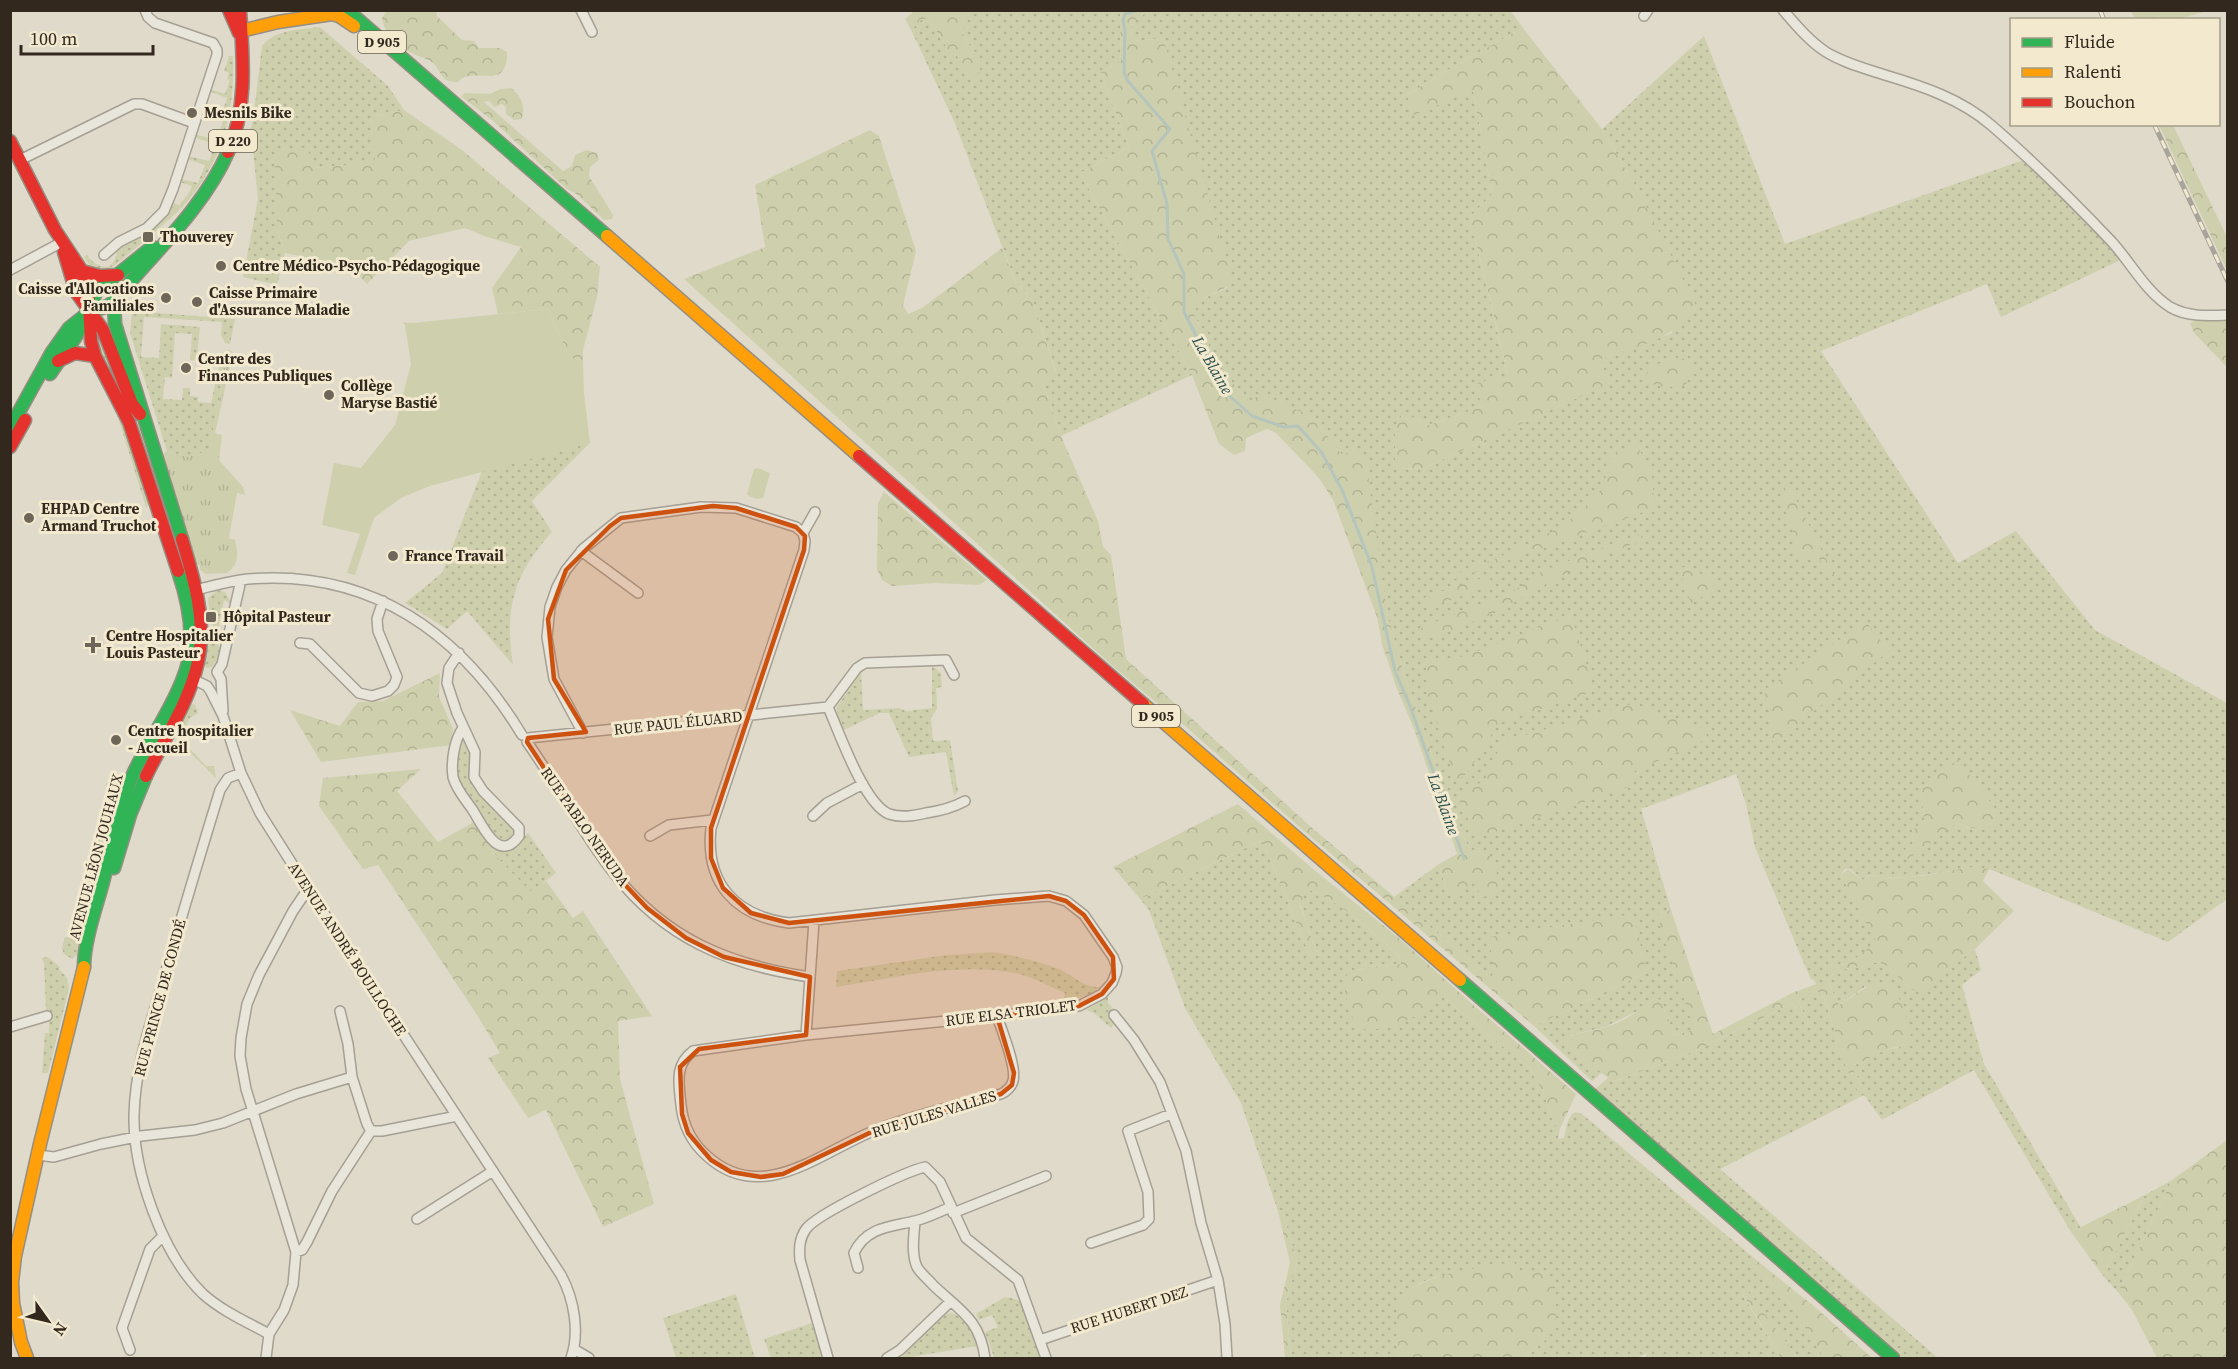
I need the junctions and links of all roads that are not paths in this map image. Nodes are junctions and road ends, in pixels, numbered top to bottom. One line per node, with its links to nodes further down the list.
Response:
1 (145, 10): 10 (street)
2 (229, 10): 8 (main road)
3 (240, 10): 8 (main road, D 220)
4 (346, 10): 9 (main road, D 905)
5 (581, 10): 7 (street)
6 (1783, 10): 22 (street)
7 (592, 32)
8 (241, 35): 9 (main road, D 905); 13 (main road, D 220)
9 (417, 73): 91 (main road, D 905)
10 (194, 123): 12 (street); 15 (street)
11 (10, 141): 12 (main road)
12 (20, 159): 14 (main road)
13 (177, 227): 16 (main road); 20 (main road)
14 (62, 242): 17 (street); 18 (main road); 21 (main road)
15 (104, 255)
16 (130, 264): 19 (main road); 21 (main road)
17 (10, 270)
18 (82, 271): 19 (main road); 21 (main road, AVENUE LÉON JOUHAUX)
19 (118, 275): 21 (main road)
20 (114, 301): 21 (main road); 25 (main road)
21 (89, 312): 23 (main road, AVENUE LÉON JOUHAUX); 24 (main road); 25 (main road); 26 (main road)
22 (2228, 315)
23 (95, 356): 24 (main road); 32 (main road, AVENUE LÉON JOUHAUX)
24 (57, 362): 27 (main road)
25 (141, 415): 32 (main road)
26 (10, 428)
27 (10, 447)
28 (816, 512): 29 (street)
29 (803, 533): 30 (street); 42 (street, RUE ELSA TRIOLET)
30 (581, 551): 33 (street); 44 (street)
31 (241, 580): 32 (street, RUE PABLO NERUDA); 34 (street, RUE PABLO NERUDA); 37 (street)
32 (191, 591): 39 (main road, AVENUE LÉON JOUHAUX)
33 (638, 593)
34 (383, 601): 35 (street); 36 (street, RUE PABLO NERUDA)
35 (300, 643)
36 (459, 653): 43 (street); 45 (street, RUE PABLO NERUDA)
37 (217, 672): 39 (street); 41 (street)
38 (954, 675): 40 (street)
39 (193, 678): 41 (street); 67 (main road, AVENUE LÉON JOUHAUX)
40 (828, 707): 42 (street, RUE PAUL ÉLUARD); 47 (street)
41 (223, 716): 46 (street, AVENUE ANDRÉ BOULLOCHE)
42 (748, 716): 44 (street, RUE PAUL ÉLUARD); 50 (street, RUE ELSA TRIOLET)
43 (463, 728): 43 (street)
44 (583, 733): 45 (street, RUE PAUL ÉLUARD)
45 (526, 738): 54 (street, RUE PABLO NERUDA)
46 (241, 773): 52 (street, AVENUE ANDRÉ BOULLOCHE); 66 (street, RUE PRINCE DE CONDÉ)
47 (863, 784): 48 (street); 49 (street)
48 (965, 801)
49 (813, 816)
50 (712, 820): 51 (street); 53 (street, RUE ELSA TRIOLET)
51 (650, 836)
52 (308, 889): 62 (street); 64 (street, AVENUE ANDRÉ BOULLOCHE)
53 (814, 921): 54 (street); 58 (street, RUE ELSA TRIOLET)
54 (810, 976): 60 (street)
55 (340, 1011): 61 (street)
56 (1114, 1015): 63 (street)
57 (47, 1016): 59 (street)
58 (997, 1017): 60 (street, RUE ELSA TRIOLET); 60 (street, RUE JULES VALLES)
59 (10, 1027)
60 (806, 1035)
61 (352, 1077): 62 (street); 65 (street)
62 (253, 1111): 66 (street); 75 (street)
63 (1171, 1114): 74 (street); 77 (street)
64 (457, 1116): 65 (street); 68 (street, AVENUE ANDRÉ BOULLOCHE)
65 (371, 1131): 75 (street)
66 (136, 1138): 67 (street); 73 (street, RUE PRINCE DE CONDÉ)
67 (37, 1155): 83 (main road, AVENUE LÉON JOUHAUX)
68 (493, 1171): 71 (street); 82 (street, AVENUE ANDRÉ BOULLOCHE)
69 (1046, 1176): 70 (street)
70 (952, 1210): 72 (street); 80 (street); 86 (street)
71 (417, 1219)
72 (915, 1221): 76 (street); 78 (street)
73 (163, 1236): 79 (street, RUE PRINCE DE CONDÉ); 81 (street)
74 (1091, 1243)
75 (296, 1252): 79 (street)
76 (858, 1268)
77 (1218, 1280): 80 (street, RUE HUBERT DEZ); 90 (street)
78 (950, 1302): 87 (street); 88 (street)
79 (269, 1334): 84 (street)
80 (1040, 1340): 89 (street)
81 (130, 1350)
82 (572, 1354): 85 (street, AVENUE ANDRÉ BOULLOCHE)
83 (27, 1359)
84 (266, 1359)
85 (589, 1359)
86 (828, 1359)
87 (887, 1359)
88 (985, 1359)
89 (1046, 1359)
90 (1227, 1359)
91 (1893, 1359)

